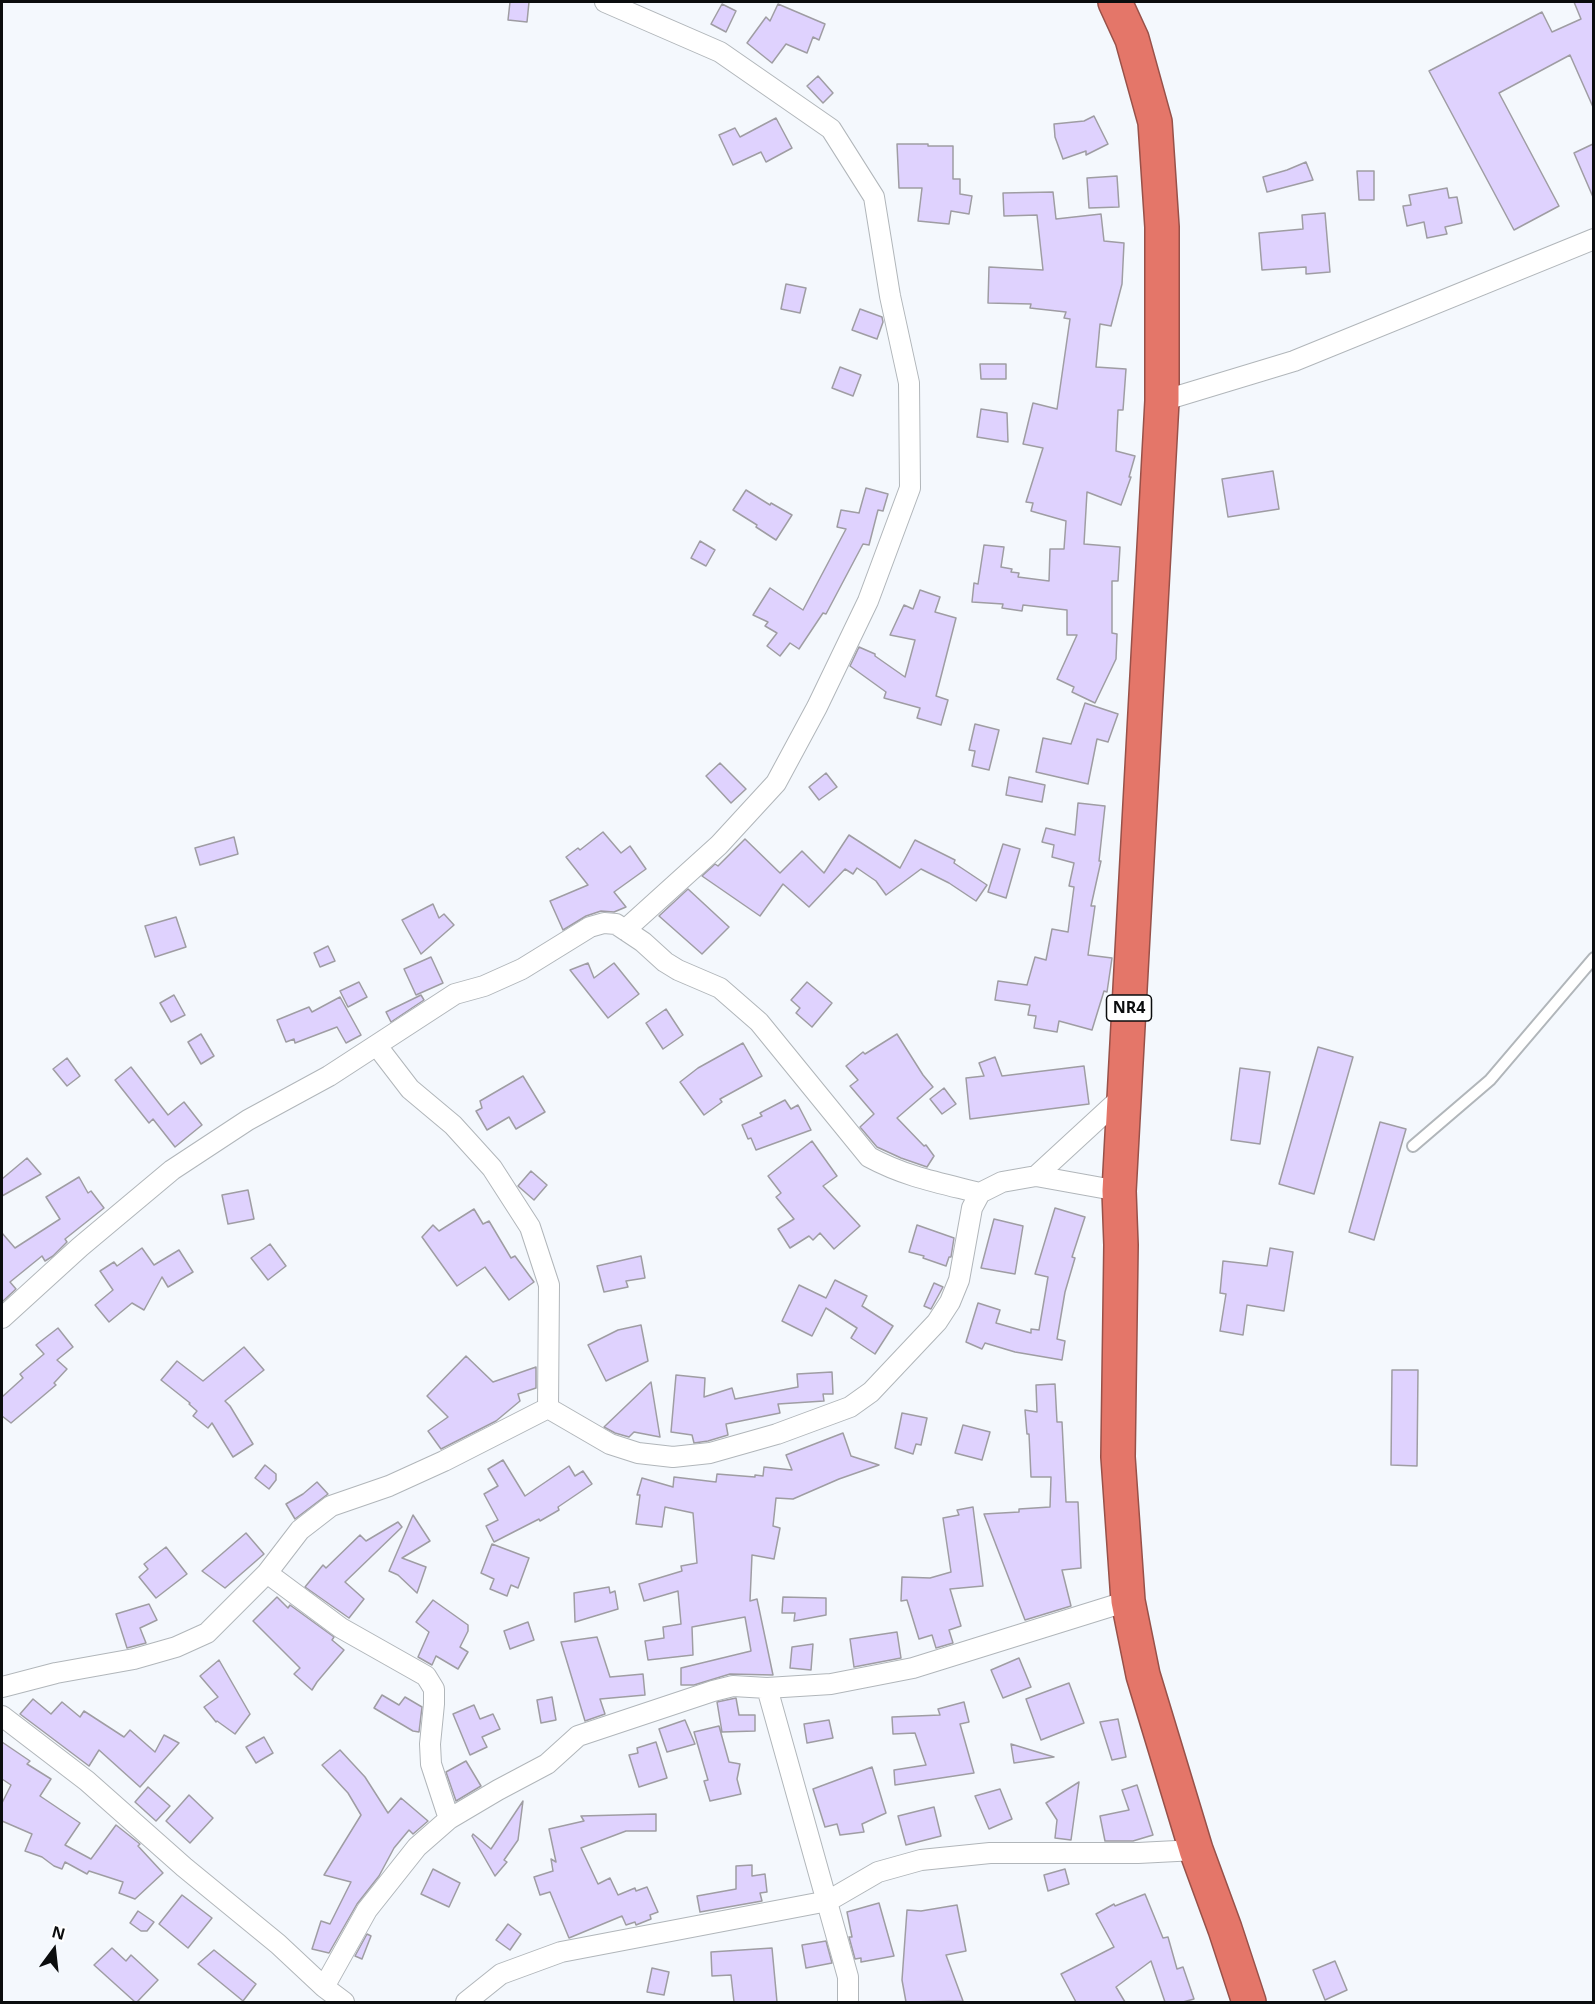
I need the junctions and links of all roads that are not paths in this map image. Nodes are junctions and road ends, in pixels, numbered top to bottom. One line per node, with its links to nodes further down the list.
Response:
1 (605, 2): 5 (street)
2 (1115, 2): 4 (highway, NR4)
3 (1593, 239): 4 (street)
4 (1162, 401): 8 (highway, NR4)
5 (625, 930): 7 (street); 12 (street)
6 (1593, 958): 9 (lane)
7 (377, 1046): 13 (street); 14 (street)
8 (1124, 1095): 10 (street); 11 (highway, NR4)
9 (1413, 1146)
10 (1036, 1176): 11 (street); 12 (street)
11 (1119, 1191): 16 (highway, NR4)
12 (980, 1193): 14 (street)
13 (2, 1318)
14 (548, 1407): 15 (street)
15 (267, 1573): 17 (street); 20 (street)
16 (1128, 1601): 18 (street); 21 (highway, NR4)
17 (2, 1688)
18 (767, 1688): 20 (street); 22 (street)
19 (2, 1716): 23 (street)
20 (449, 1819): 23 (street)
21 (1196, 1850): 22 (street); 27 (highway, NR4)
22 (828, 1900): 25 (street); 26 (street)
23 (324, 1987): 24 (street)
24 (344, 2002)
25 (466, 2002)
26 (848, 2002)
27 (1249, 2002)

